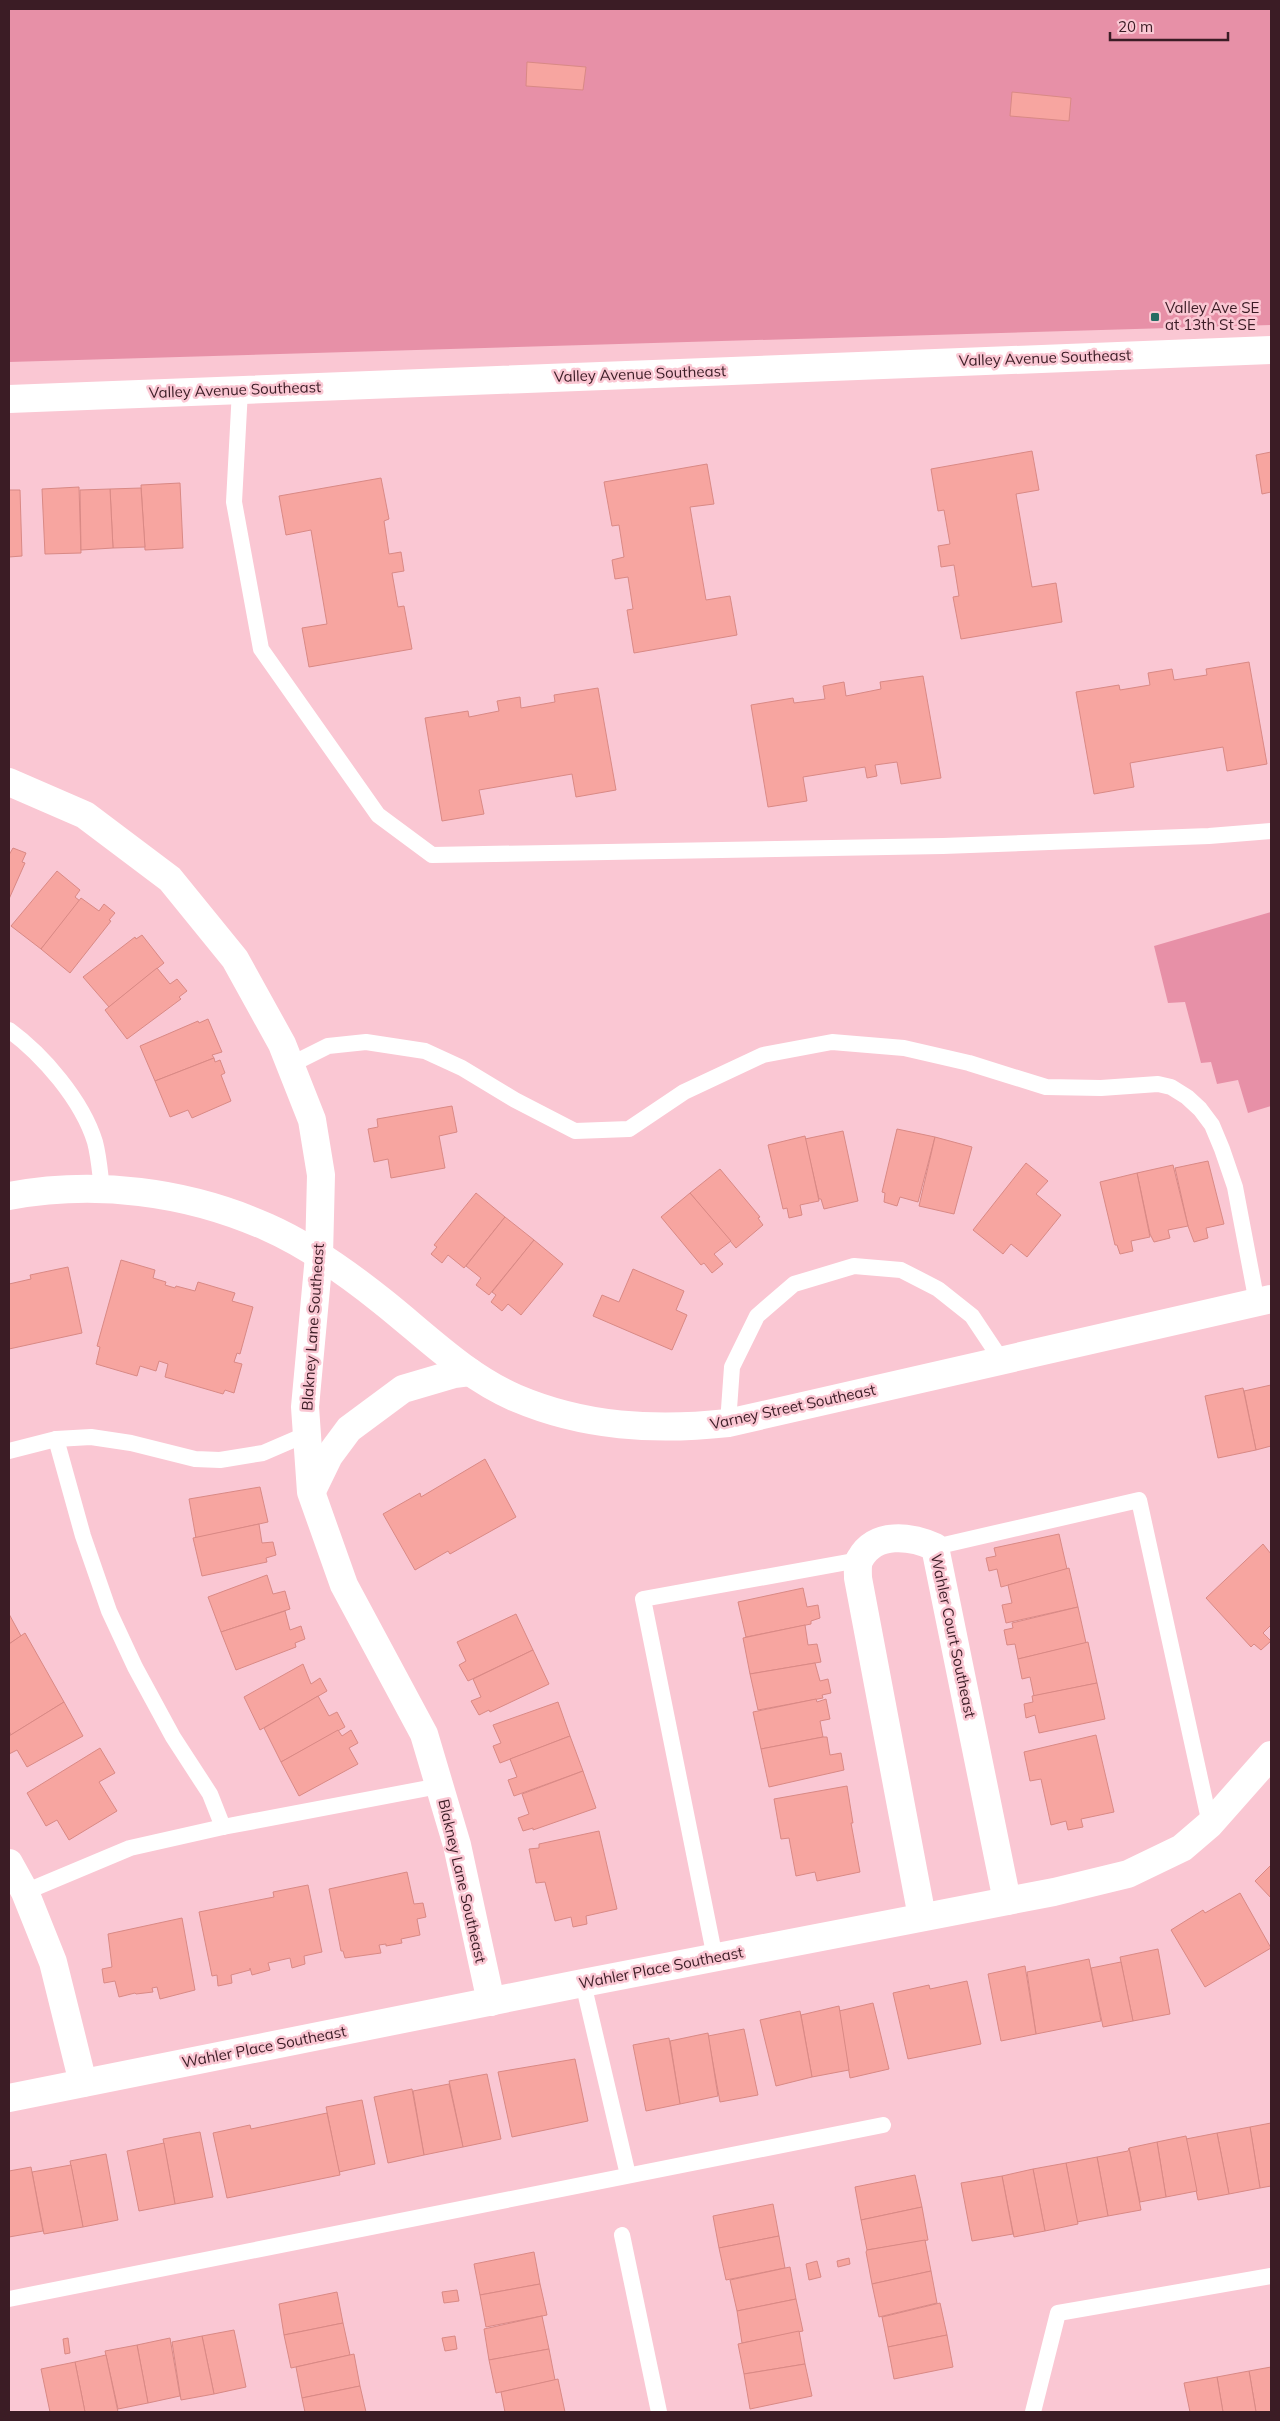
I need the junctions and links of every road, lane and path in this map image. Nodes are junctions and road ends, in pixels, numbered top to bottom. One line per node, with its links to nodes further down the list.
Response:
1 (1271, 350): 2 (street, Valley Avenue Southeast)
2 (240, 390): 3 (street, Valley Avenue Southeast); 5 (lane)
3 (9, 399)
4 (9, 782): 7 (street, Blakney Lane Southeast)
5 (1271, 831)
6 (9, 1030): 8 (lane)
7 (290, 1065): 10 (street, Blakney Lane Southeast); 11 (lane)
8 (102, 1188): 9 (street, Varney Street Southeast); 10 (street, Varney Street Southeast)
9 (9, 1196)
10 (319, 1256): 13 (street, Varney Street Southeast); 15 (street, Blakney Lane Southeast)
11 (1264, 1301): 12 (street, Varney Street Southeast)
12 (1002, 1361): 14 (street, Varney Street Southeast); 14 (lane)
13 (470, 1372): 14 (street, Varney Street Southeast); 18 (street)
14 (728, 1423)
15 (307, 1434): 16 (lane); 18 (street, Blakney Lane Southeast)
16 (56, 1439): 17 (lane); 24 (lane)
17 (9, 1452)
18 (311, 1492): 22 (street, Blakney Lane Southeast)
19 (935, 1547): 20 (street, Wahler Court Southeast); 23 (lane); 26 (street, Wahler Court Southeast)
20 (859, 1560): 27 (street); 28 (lane)
21 (1271, 1755): 23 (street, Wahler Place Southeast)
22 (439, 1786): 24 (lane); 30 (street, Blakney Lane Southeast)
23 (1210, 1824): 26 (street, Wahler Place Southeast)
24 (223, 1827): 25 (lane)
25 (15, 1882): 31 (street)
26 (1007, 1901): 27 (street, Wahler Place Southeast)
27 (922, 1917): 28 (street, Wahler Place Southeast)
28 (715, 1958): 29 (street, Wahler Place Southeast)
29 (583, 1983): 30 (street, Wahler Place Southeast); 34 (lane)
30 (490, 2002): 31 (street, Wahler Place Southeast)
31 (83, 2083): 32 (street, Wahler Place Southeast)
32 (9, 2098)
33 (883, 2124): 34 (lane)
34 (628, 2175): 37 (lane)
35 (622, 2235): 38 (lane)
36 (1271, 2276): 39 (lane)
37 (9, 2298)
38 (659, 2412)
39 (1033, 2412)

